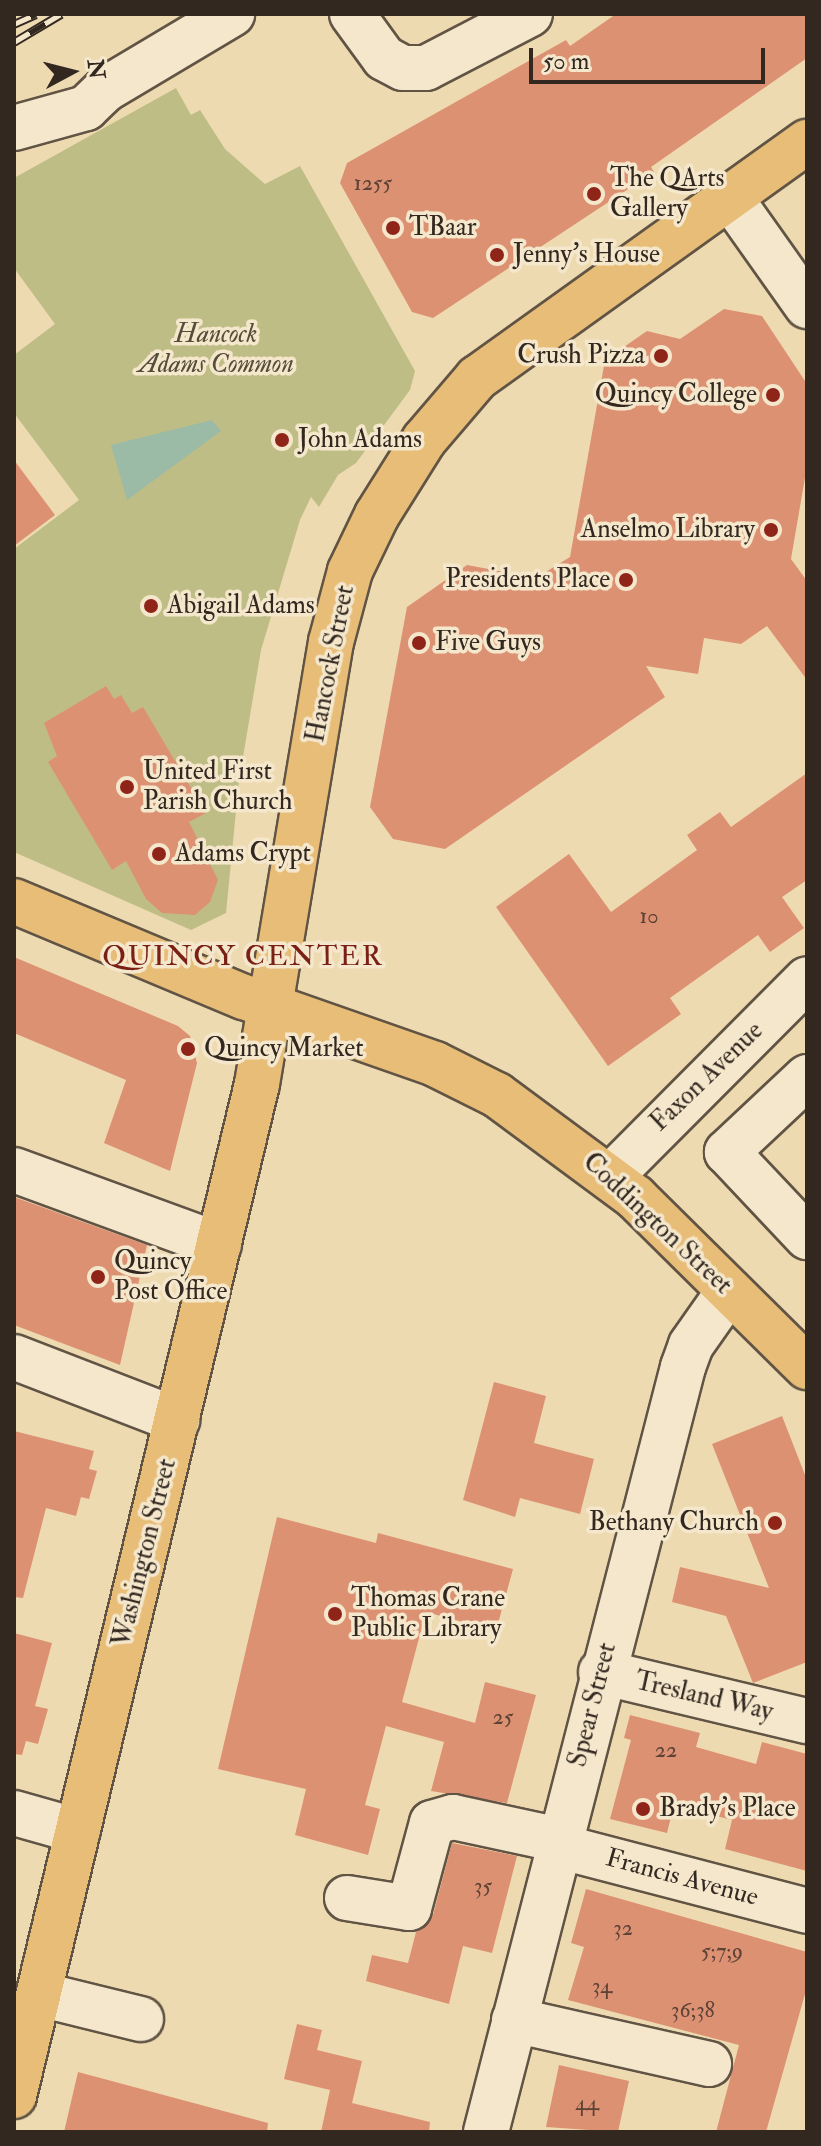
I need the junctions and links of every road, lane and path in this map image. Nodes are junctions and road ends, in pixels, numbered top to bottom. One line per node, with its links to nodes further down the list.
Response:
1 (232, 14): 4 (street)
2 (530, 14): 3 (street)
3 (354, 16)
4 (14, 128)
5 (807, 142): 6 (main road, Hancock Street)
6 (729, 196): 7 (street); 10 (main road, Hancock Street)
7 (807, 306)
8 (14, 901): 10 (main road, Coddington Street)
9 (807, 979): 11 (street, Faxon Avenue)
10 (272, 1008): 14 (main road, Coddington Street); 16 (main road, Washington Street)
11 (737, 1047): 12 (street); 14 (street, Faxon Avenue)
12 (801, 1095): 15 (street)
13 (14, 1170): 16 (street)
14 (610, 1177): 17 (main road, Coddington Street)
15 (807, 1237)
16 (219, 1245): 20 (main road, Washington Street)
17 (729, 1291): 19 (main road, Coddington Street); 21 (street, Spear Street)
18 (14, 1357): 20 (street)
19 (807, 1367)
20 (177, 1420): 24 (main road, Washington Street)
21 (601, 1672): 22 (street, Tresland Way); 25 (street, Spear Street)
22 (807, 1721)
23 (14, 1813): 24 (street)
24 (78, 1831): 28 (main road, Washington Street)
25 (558, 1846): 26 (street, Francis Avenue); 27 (street, Francis Avenue); 30 (street, Spear Street)
26 (347, 1898)
27 (807, 1911)
28 (39, 1994): 29 (street); 32 (main road, Washington Street)
29 (141, 2019)
30 (514, 2020): 31 (street); 33 (street, Spear Street)
31 (709, 2064)
32 (17, 2069)
33 (486, 2132)

